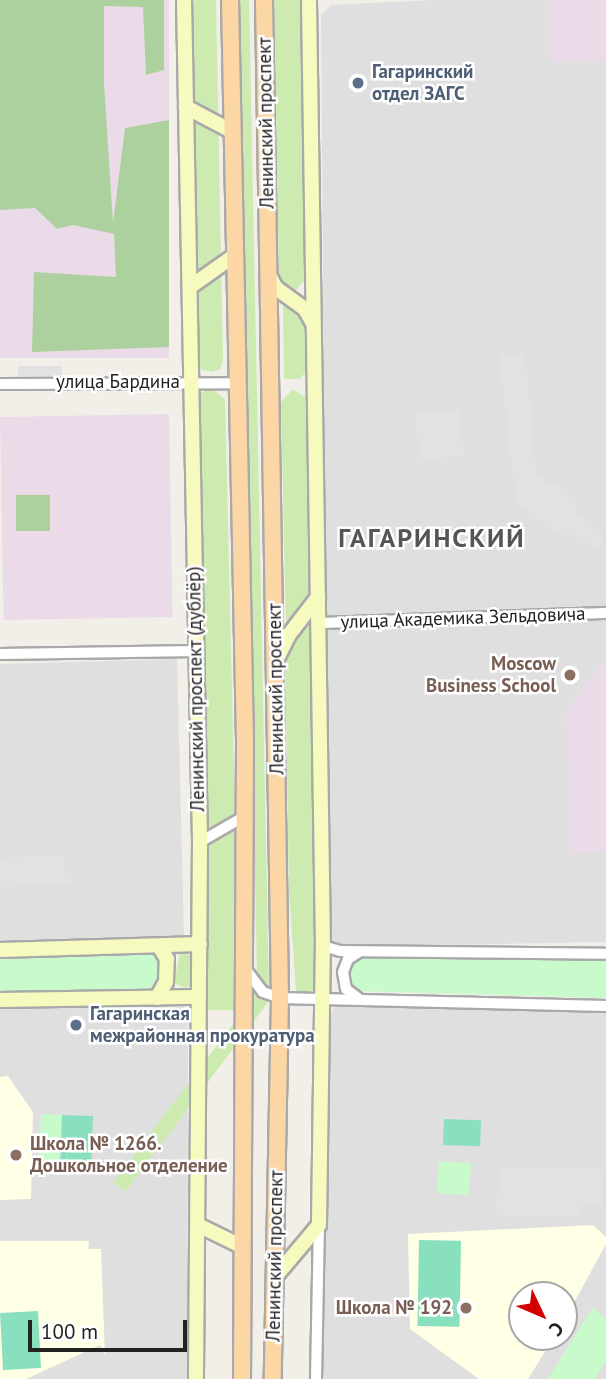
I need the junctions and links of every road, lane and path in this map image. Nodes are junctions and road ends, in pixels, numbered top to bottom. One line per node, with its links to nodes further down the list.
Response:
1 (184, 0): 5 (street, Ленинский проспект (дублёр))
2 (230, 0): 6 (main road, Ленинский проспект)
3 (264, 0): 8 (main road, Ленинский проспект)
4 (309, 0): 10 (street)
5 (186, 107): 6 (street); 9 (street, Ленинский проспект (дублёр))
6 (233, 132): 7 (main road, Ленинский проспект)
7 (235, 256): 9 (street); 12 (main road, Ленинский проспект)
8 (269, 275): 10 (street); 19 (main road, Ленинский проспект)
9 (190, 287): 11 (street, Ленинский проспект (дублёр))
10 (314, 326): 14 (street)
11 (192, 382): 12 (street, улица Бардина); 13 (street, улица Бардина); 17 (street, Ленинский проспект (дублёр))
12 (237, 383): 20 (main road, Ленинский проспект)
13 (0, 384)
14 (319, 593): 16 (street); 19 (street)
15 (606, 612): 16 (street, улица Академика Зельдовича)
16 (320, 623): 24 (street)
17 (196, 651): 18 (street); 21 (street, Ленинский проспект (дублёр))
18 (0, 654)
19 (276, 663): 31 (main road, Ленинский проспект)
20 (245, 816): 21 (street); 28 (main road, Ленинский проспект)
21 (200, 842): 22 (street, Ленинский проспект (дублёр))
22 (200, 944): 23 (street); 29 (street, Ленинский проспект (дублёр))
23 (159, 946): 25 (street); 30 (street)
24 (323, 946): 26 (street); 32 (street)
25 (0, 950)
26 (359, 952): 27 (street); 33 (street)
27 (606, 954)
28 (245, 967): 31 (street); 38 (main road, Ленинский проспект)
29 (199, 997): 30 (street); 36 (street, Ленинский проспект (дублёр))
30 (157, 998): 34 (street)
31 (280, 998): 32 (street); 39 (main road, Ленинский проспект)
32 (323, 999): 33 (street); 37 (street)
33 (359, 999): 35 (street)
34 (0, 1000)
35 (606, 1006)
36 (198, 1225): 38 (street); 40 (street, Ленинский проспект (дублёр))
37 (318, 1225): 39 (street); 43 (street)
38 (243, 1247): 41 (main road, Ленинский проспект)
39 (275, 1277): 42 (main road, Ленинский проспект)
40 (196, 1379)
41 (242, 1379)
42 (272, 1379)
43 (316, 1379)

